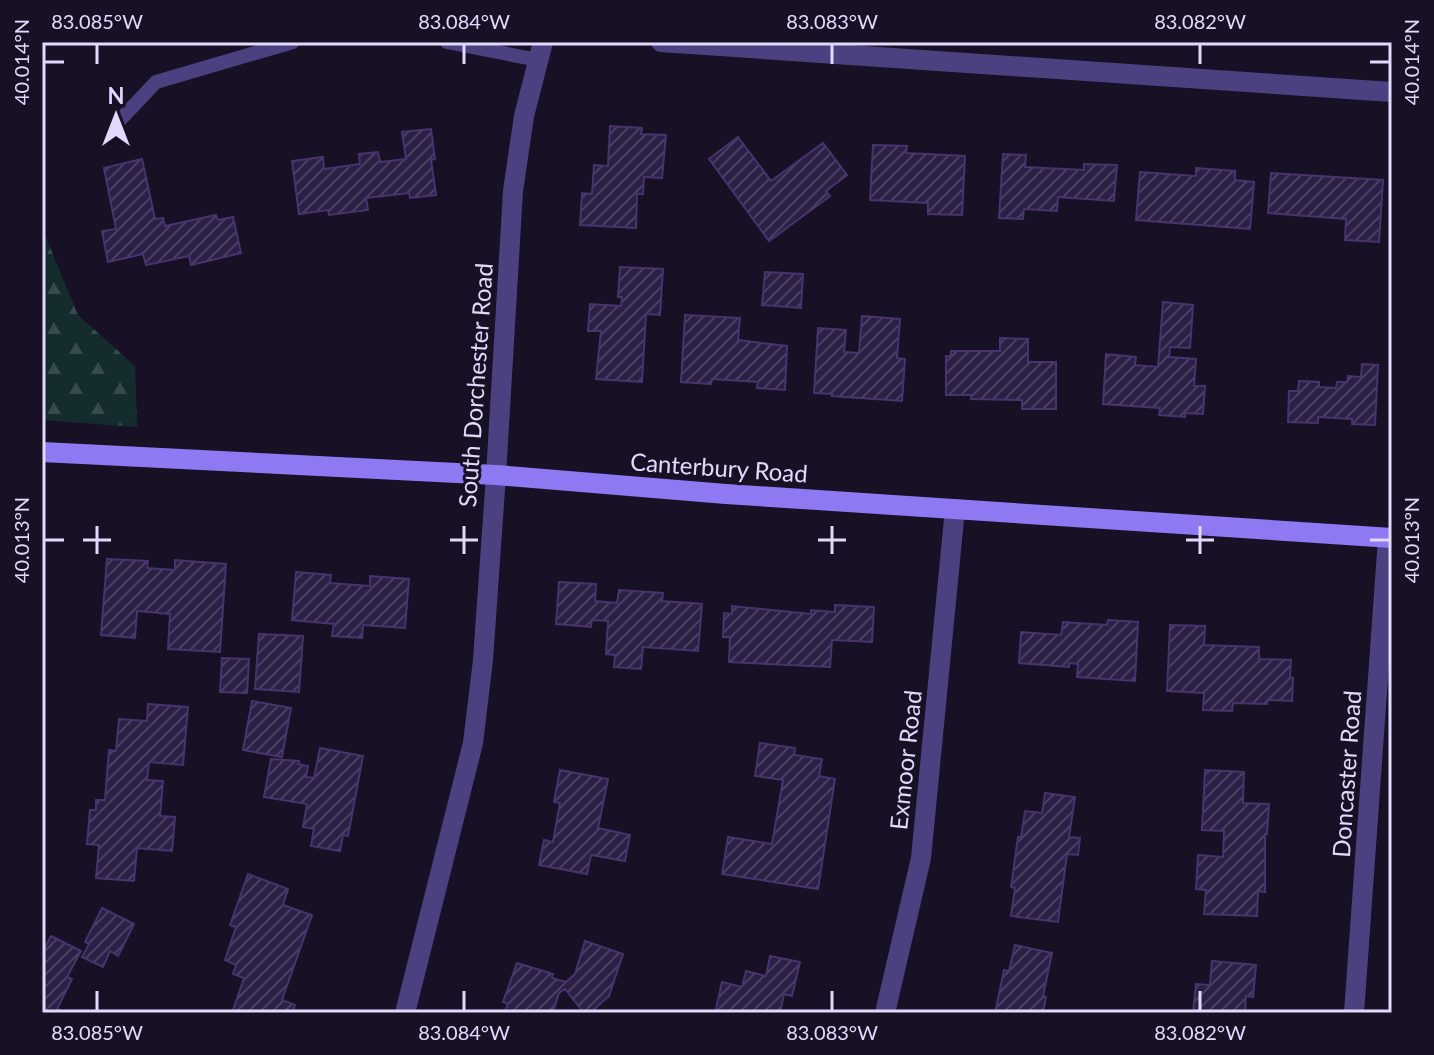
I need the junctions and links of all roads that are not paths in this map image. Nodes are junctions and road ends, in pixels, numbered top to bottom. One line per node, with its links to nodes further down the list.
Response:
1 (293, 42): 6 (lane)
2 (447, 42): 4 (lane)
3 (661, 42): 5 (street)
4 (541, 51): 8 (street, South Dorchester Road)
5 (1392, 92)
6 (120, 120)
7 (42, 452): 8 (street, Canterbury Road)
8 (496, 475): 9 (street, Canterbury Road); 11 (street, South Dorchester Road)
9 (955, 509): 10 (street, Canterbury Road); 12 (street, Exmoor Road)
10 (1390, 538): 13 (street, Doncaster Road)
11 (405, 1013)
12 (885, 1013)
13 (1354, 1013)

